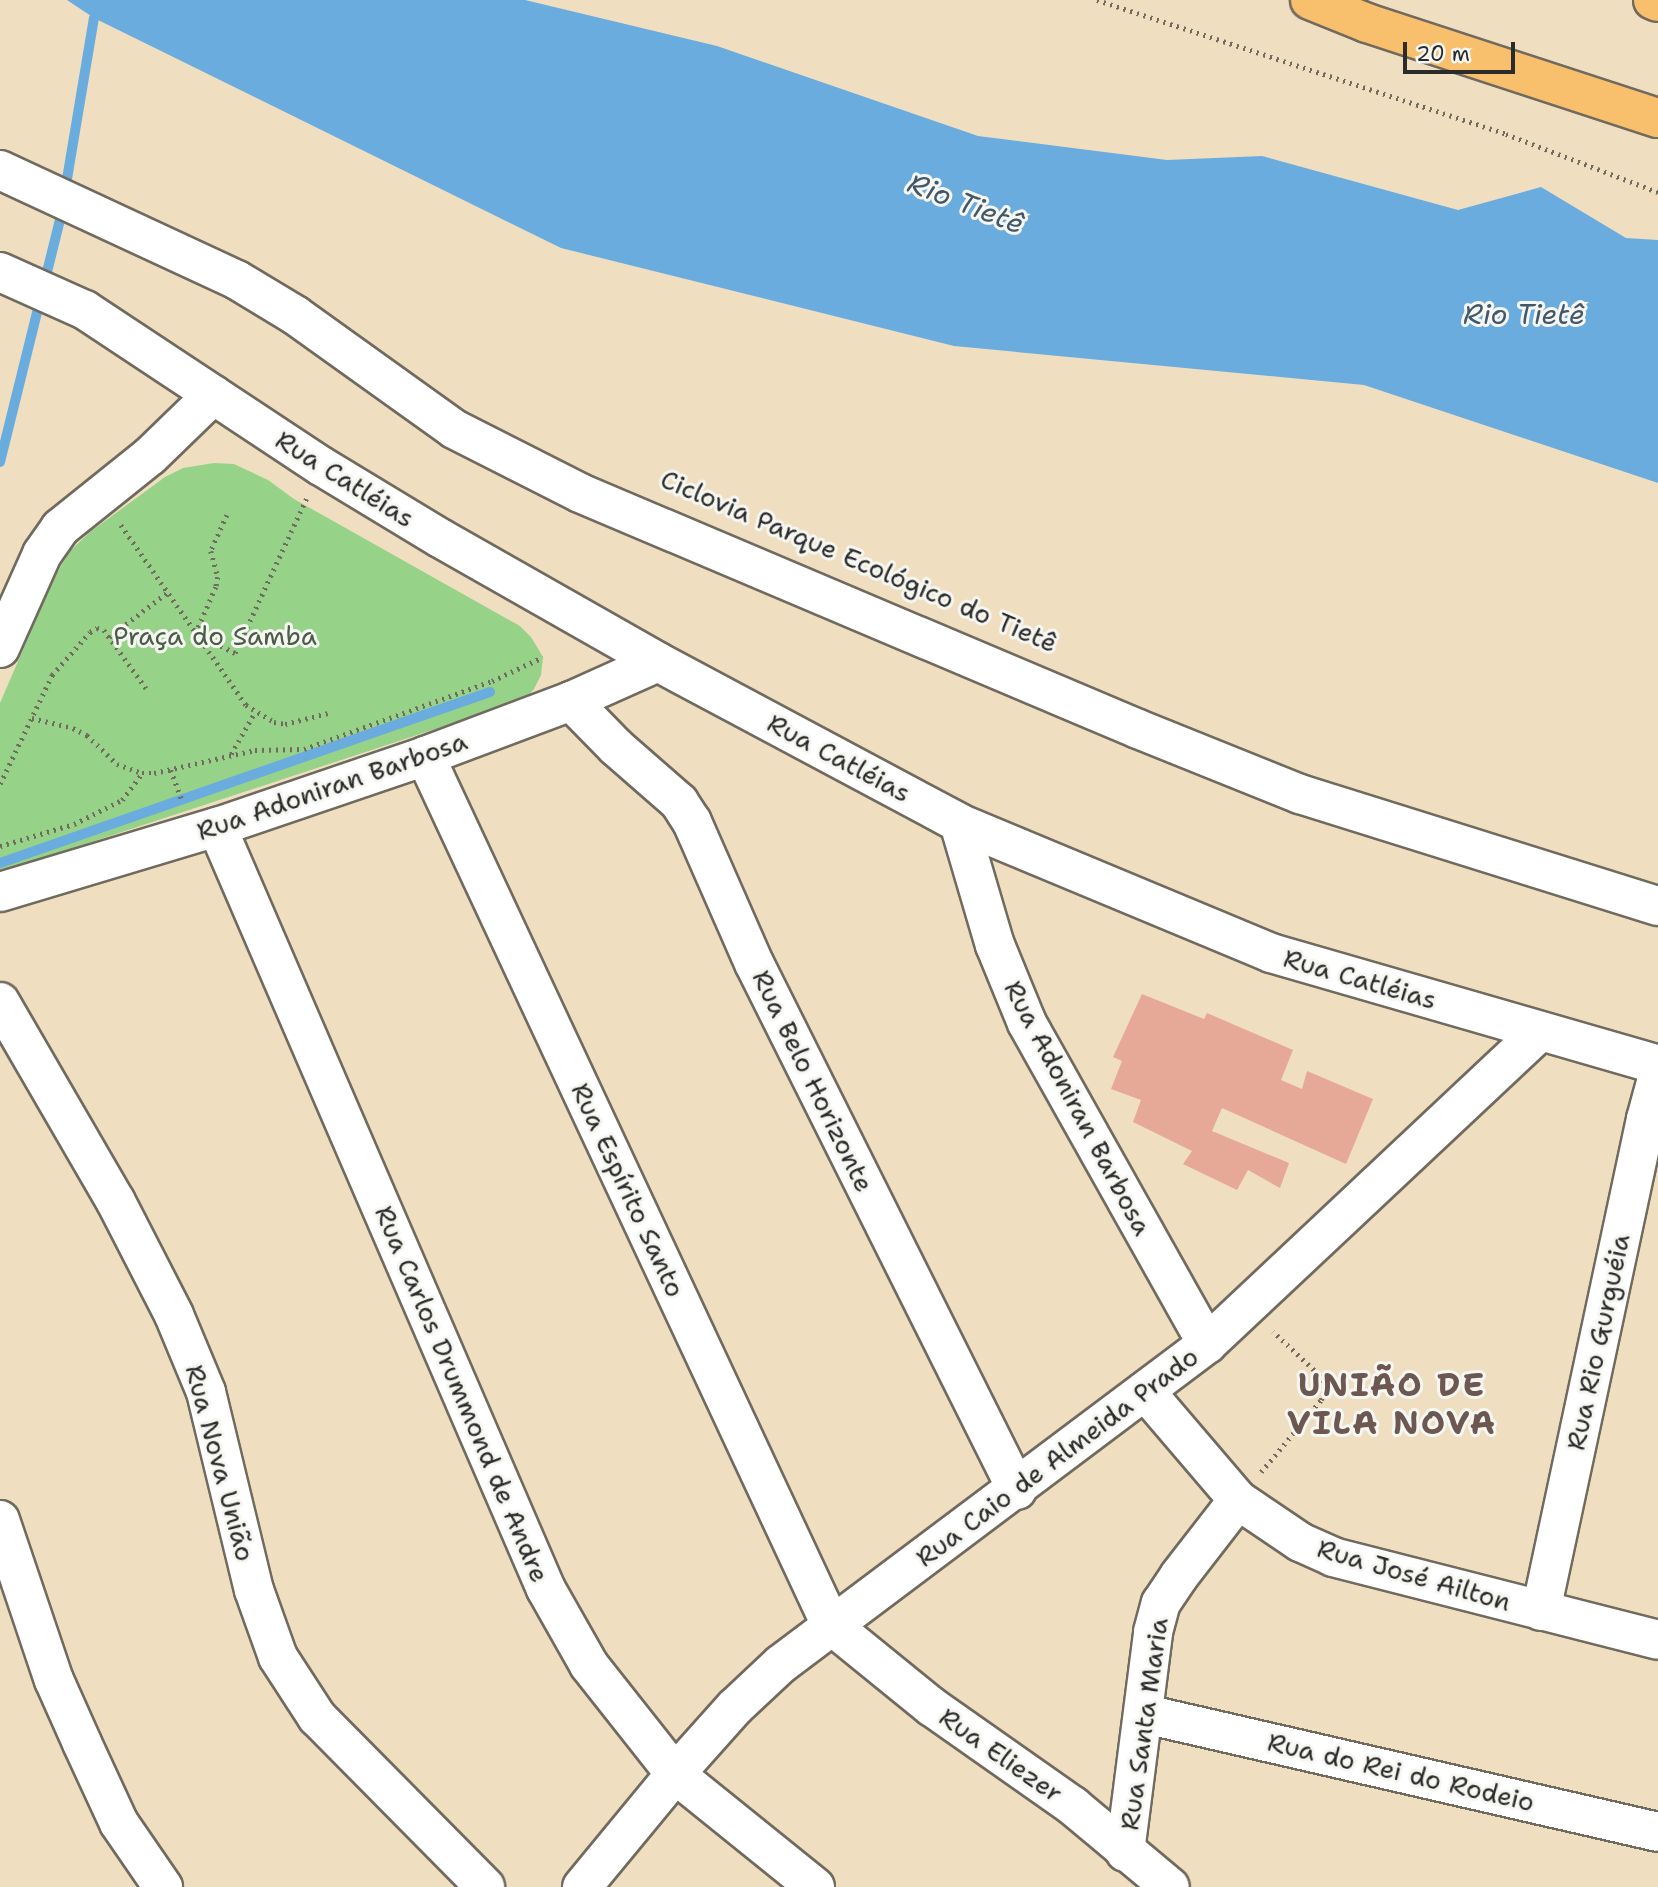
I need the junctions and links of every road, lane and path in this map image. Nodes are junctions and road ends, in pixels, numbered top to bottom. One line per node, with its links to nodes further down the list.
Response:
1 (1097, 0): 5 (path)
2 (1310, 0): 3 (highway)
3 (1658, 118)
4 (14, 176): 32 (street)
5 (1658, 192)
6 (5, 274): 7 (street, Rua Catléias)
7 (213, 395): 8 (street, Rua Catléias); 9 (street)
8 (321, 466): 12 (path); 16 (street, Rua Catléias)
9 (100, 496): 11 (path); 14 (street)
10 (227, 515): 12 (path)
11 (168, 592): 12 (path); 13 (path)
12 (196, 633): 19 (path)
13 (109, 637): 17 (path); 21 (path)
14 (0, 648)
15 (543, 657): 22 (path)
16 (658, 662): 18 (street, Rua Adoniran Barbosa); 28 (street, Rua Catléias)
17 (146, 688)
18 (571, 701): 23 (street, Rua Adoniran Barbosa); 40 (street, Rua Belo Horizonte)
19 (256, 712): 20 (path); 22 (path)
20 (328, 713)
21 (32, 718): 25 (path); 26 (path)
22 (231, 755): 24 (path)
23 (425, 756): 29 (street, Rua Adoniran Barbosa); 44 (street, Rua Espírito Santo)
24 (171, 770): 25 (path); 27 (path)
25 (142, 773): 30 (path)
26 (0, 784)
27 (178, 792)
28 (959, 822): 34 (street, Rua Catléias); 38 (street, Rua Adoniran Barbosa)
29 (217, 827): 31 (street, Rua Adoniran Barbosa); 47 (street, Rua Carlos Drummond de Andre)
30 (0, 846)
31 (0, 892)
32 (1658, 906)
33 (0, 1002): 51 (street, Rua Nova União)
34 (1539, 1032): 35 (street, Rua Catléias); 37 (street, Rua Caio de Almeida Prado)
35 (1658, 1065)
36 (1658, 1074): 43 (street, Rua Rio Gurguéia)
37 (1247, 1307): 38 (street, Rua Caio de Almeida Prado); 41 (path)
38 (1207, 1344): 39 (street, Rua Caio de Almeida Prado)
39 (1145, 1391): 40 (street, Rua Caio de Almeida Prado); 41 (street, Rua José Ailton)
40 (1017, 1490): 44 (street, Rua Caio de Almeida Prado)
41 (1238, 1500): 43 (street, Rua José Ailton); 46 (street, Rua Santa Maria)
42 (0, 1520): 50 (street)
43 (1542, 1611): 45 (street, Rua José Ailton)
44 (831, 1625): 47 (street, Rua Caio de Almeida Prado); 49 (street, Rua Eliezer)
45 (1658, 1640)
46 (1144, 1714): 48 (street, Rua do Rei do Rodeio); 49 (street, Rua Santa Maria)
47 (675, 1774): 52 (street, Rua Caio de Almeida Prado); 53 (street, Rua Carlos Drummond de Andre)
48 (1658, 1832)
49 (1125, 1852): 54 (street, Rua Eliezer)
50 (163, 1887)
51 (485, 1887)
52 (582, 1887)
53 (815, 1887)
54 (1170, 1887)

